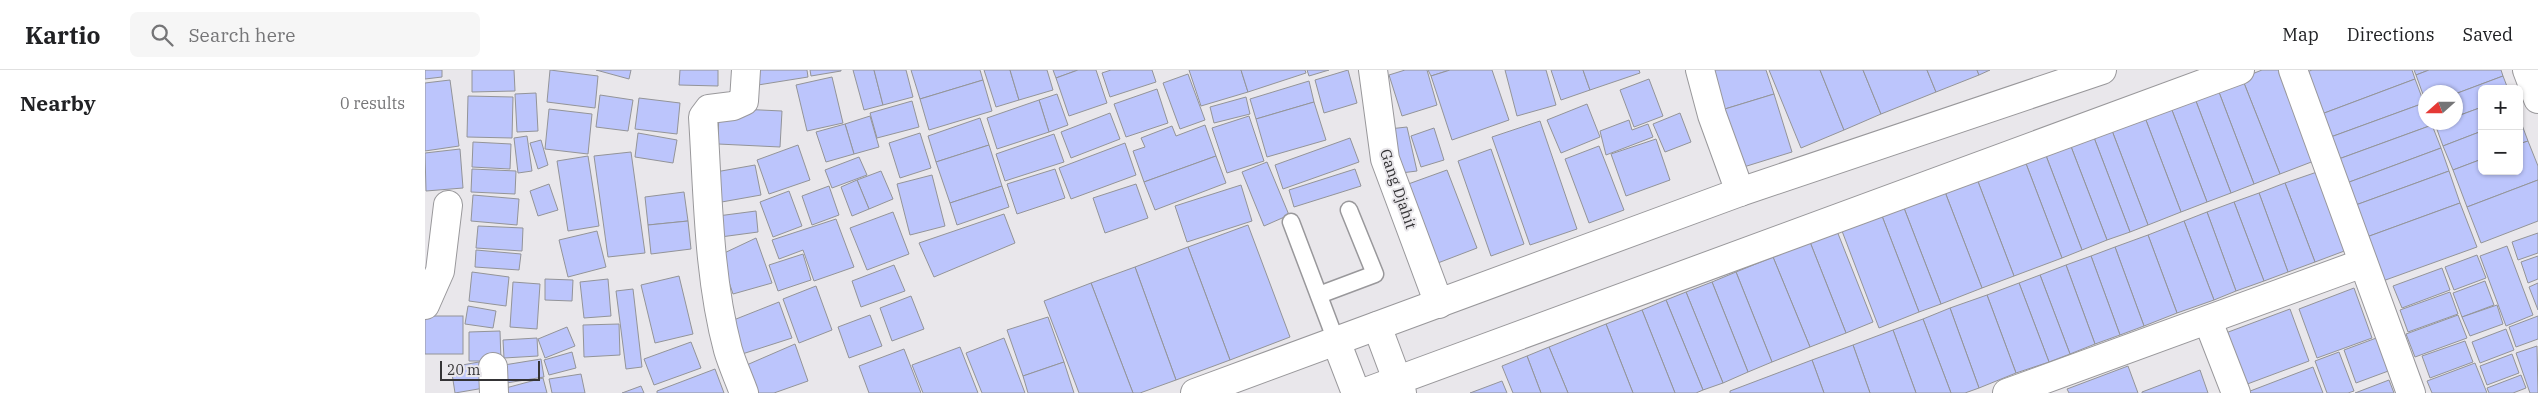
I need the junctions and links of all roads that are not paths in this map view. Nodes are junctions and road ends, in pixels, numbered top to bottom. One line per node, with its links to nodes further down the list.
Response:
1 (746, 70): 22 (street)
2 (1373, 70): 15 (street, Gang Djahit)
3 (1700, 70): 9 (street)
4 (2102, 70): 9 (street)
5 (2240, 70): 20 (street)
6 (2293, 70): 13 (street)
7 (2527, 70): 8 (street)
8 (2538, 99)
9 (1740, 192): 15 (street)
10 (449, 205): 16 (street)
11 (1349, 210): 14 (lane)
12 (1291, 222): 14 (lane)
13 (2363, 263): 17 (street); 28 (street)
14 (1319, 295): 19 (lane)
15 (1439, 304): 18 (street)
16 (425, 305)
17 (2208, 321): 21 (street); 27 (street)
18 (1377, 326): 19 (street); 20 (street)
19 (1336, 341): 23 (street); 24 (street)
20 (1400, 387): 25 (street)
21 (2041, 387): 26 (street)
22 (744, 393)
23 (1195, 393)
24 (1356, 393)
25 (1363, 393)
26 (2007, 393)
27 (2236, 393)
28 (2411, 393)

